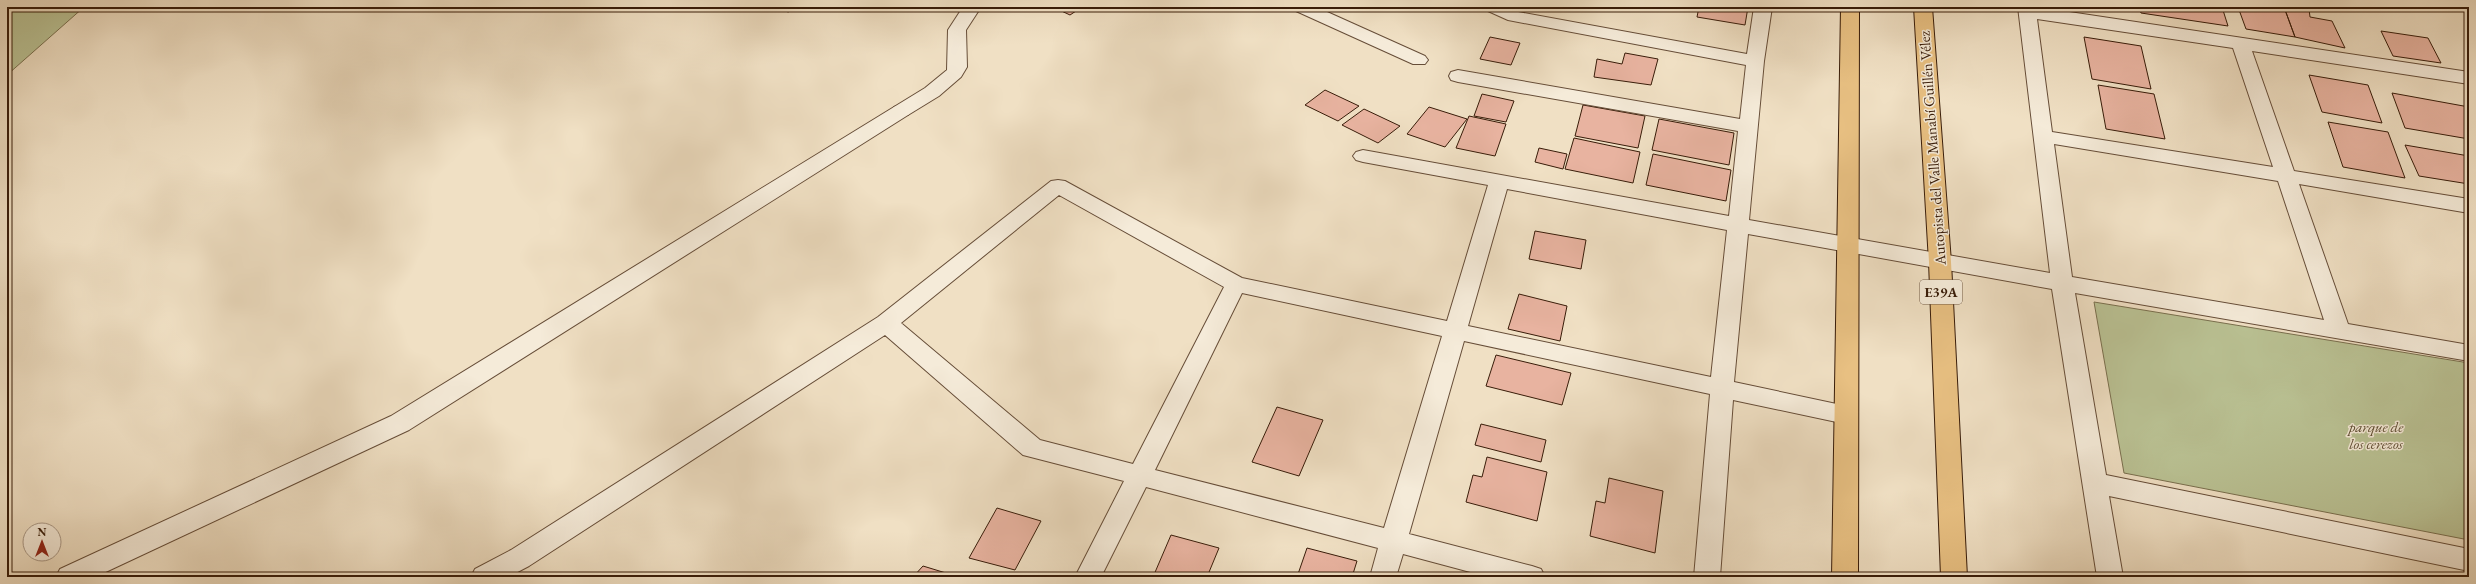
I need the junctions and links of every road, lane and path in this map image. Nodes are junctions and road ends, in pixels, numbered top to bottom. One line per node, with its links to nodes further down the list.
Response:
1 (972, 7): 34 (street)
2 (1302, 7): 9 (street)
3 (1494, 7): 10 (street)
4 (1763, 7): 10 (street)
5 (1850, 7): 20 (main road)
6 (1923, 7): 21 (main road, Autopista del Valle Manabí Guillén Vélez / E39A)
7 (2027, 10): 8 (street); 14 (street)
8 (2240, 44): 12 (street); 16 (street)
9 (1419, 60)
10 (1756, 61): 13 (street)
11 (1458, 76): 13 (street)
12 (2469, 78)
13 (1749, 127): 19 (street)
14 (2043, 136): 16 (street); 22 (street)
15 (1364, 156): 17 (street)
16 (2287, 176): 18 (street); 26 (street)
17 (1499, 180): 19 (street); 25 (street)
18 (2469, 206)
19 (1740, 223): 20 (street); 28 (street)
20 (1849, 244): 21 (street); 29 (main road)
21 (1940, 262): 22 (street); 41 (main road, Autopista del Valle Manabí Guillén Vélez / E39A)
22 (2062, 283): 26 (street); 31 (street)
23 (1236, 284): 24 (street); 25 (street); 30 (street)
24 (886, 323): 30 (street); 35 (street)
25 (1456, 331): 28 (street); 32 (street)
26 (2339, 331): 27 (street)
27 (2469, 353)
28 (1722, 388): 29 (street); 39 (street)
29 (1846, 415): 40 (main road)
30 (1138, 476): 32 (street); 36 (street)
31 (2095, 483): 33 (street); 42 (street)
32 (1394, 541): 37 (street); 38 (street)
33 (2469, 560)
34 (69, 577)
35 (484, 577)
36 (1088, 577)
37 (1383, 577)
38 (1532, 577)
39 (1707, 577)
40 (1845, 577)
41 (1954, 577)
42 (2110, 577)

